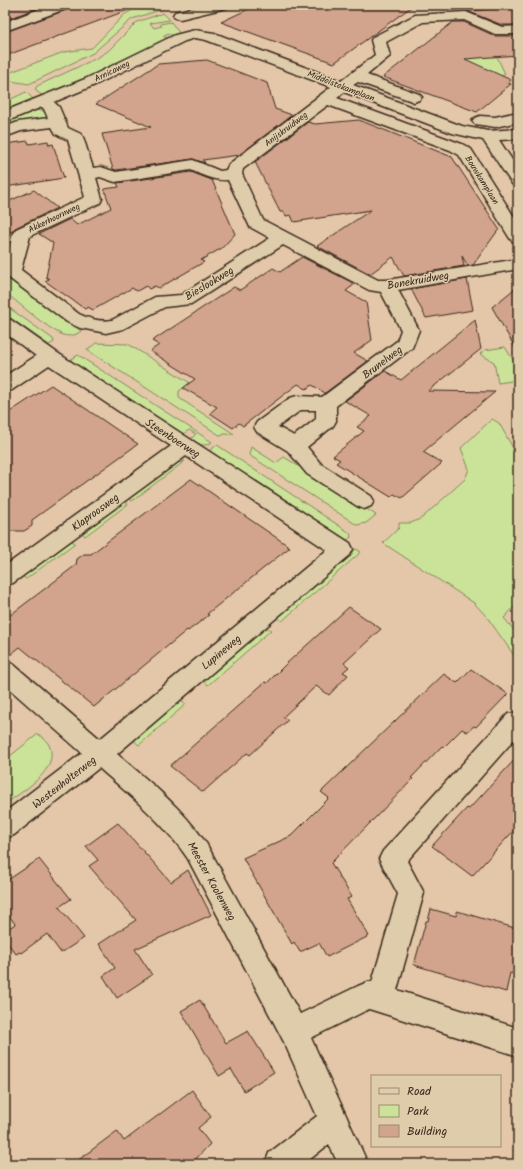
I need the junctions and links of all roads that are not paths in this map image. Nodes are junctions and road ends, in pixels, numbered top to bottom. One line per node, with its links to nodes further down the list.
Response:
1 (63, 5): 4 (street)
2 (221, 5): 3 (street)
3 (175, 10): 6 (street)
4 (5, 27)
5 (518, 30): 8 (street, Anijskruidweg)
6 (195, 34): 7 (street, Middelstekamplaan); 9 (street, Middelstekamplaan)
7 (180, 38): 11 (street, Arnicaweg)
8 (357, 76): 9 (street, Anijskruidweg); 12 (street, Middelstekamplaan)
9 (343, 87): 10 (street, Anijskruidweg); 17 (street, Middelstekamplaan)
10 (327, 98): 20 (street, Middelstekamplaan); 24 (street, Anijskruidweg)
11 (44, 102): 14 (street, Arnicaweg); 16 (street)
12 (430, 103)
13 (466, 116): 17 (street)
14 (5, 117)
15 (518, 117): 17 (street)
16 (58, 122): 18 (street); 23 (street)
17 (492, 129): 19 (street); 25 (street)
18 (5, 132)
19 (518, 134)
20 (456, 147): 26 (street, Bouwkamplaan)
21 (186, 148): 22 (street)
22 (193, 165): 23 (street); 24 (street)
23 (87, 174): 31 (street, Akkerhoornweg)
24 (234, 174): 27 (street)
25 (518, 181)
26 (518, 237)
27 (282, 238): 29 (street, Bonekruidweg); 31 (street, Bieslookweg)
28 (518, 264): 29 (street, Bonekruidweg)
29 (387, 286): 34 (street, Brunelweg)
30 (5, 324): 32 (street, Steenboerweg)
31 (86, 324)
32 (49, 356): 33 (street); 35 (street, Steenboerweg)
33 (5, 385)
34 (326, 404): 36 (street); 36 (street)
35 (185, 446): 38 (street, Steenboerweg); 39 (street, Klaproosweg)
36 (295, 446): 37 (street)
37 (364, 501)
38 (342, 549): 42 (street, Lupineweg)
39 (5, 577)
40 (5, 672): 42 (street, Westenholterweg)
41 (516, 721): 44 (street)
42 (100, 754): 43 (street, Westenholterweg); 45 (street, Meester Koolenweg)
43 (5, 827)
44 (381, 998): 45 (street); 46 (street)
45 (294, 1032): 47 (street, Meester Koolenweg)
46 (518, 1042)
47 (334, 1121): 48 (street); 49 (street, Meester Koolenweg)
48 (280, 1164)
49 (352, 1164)

